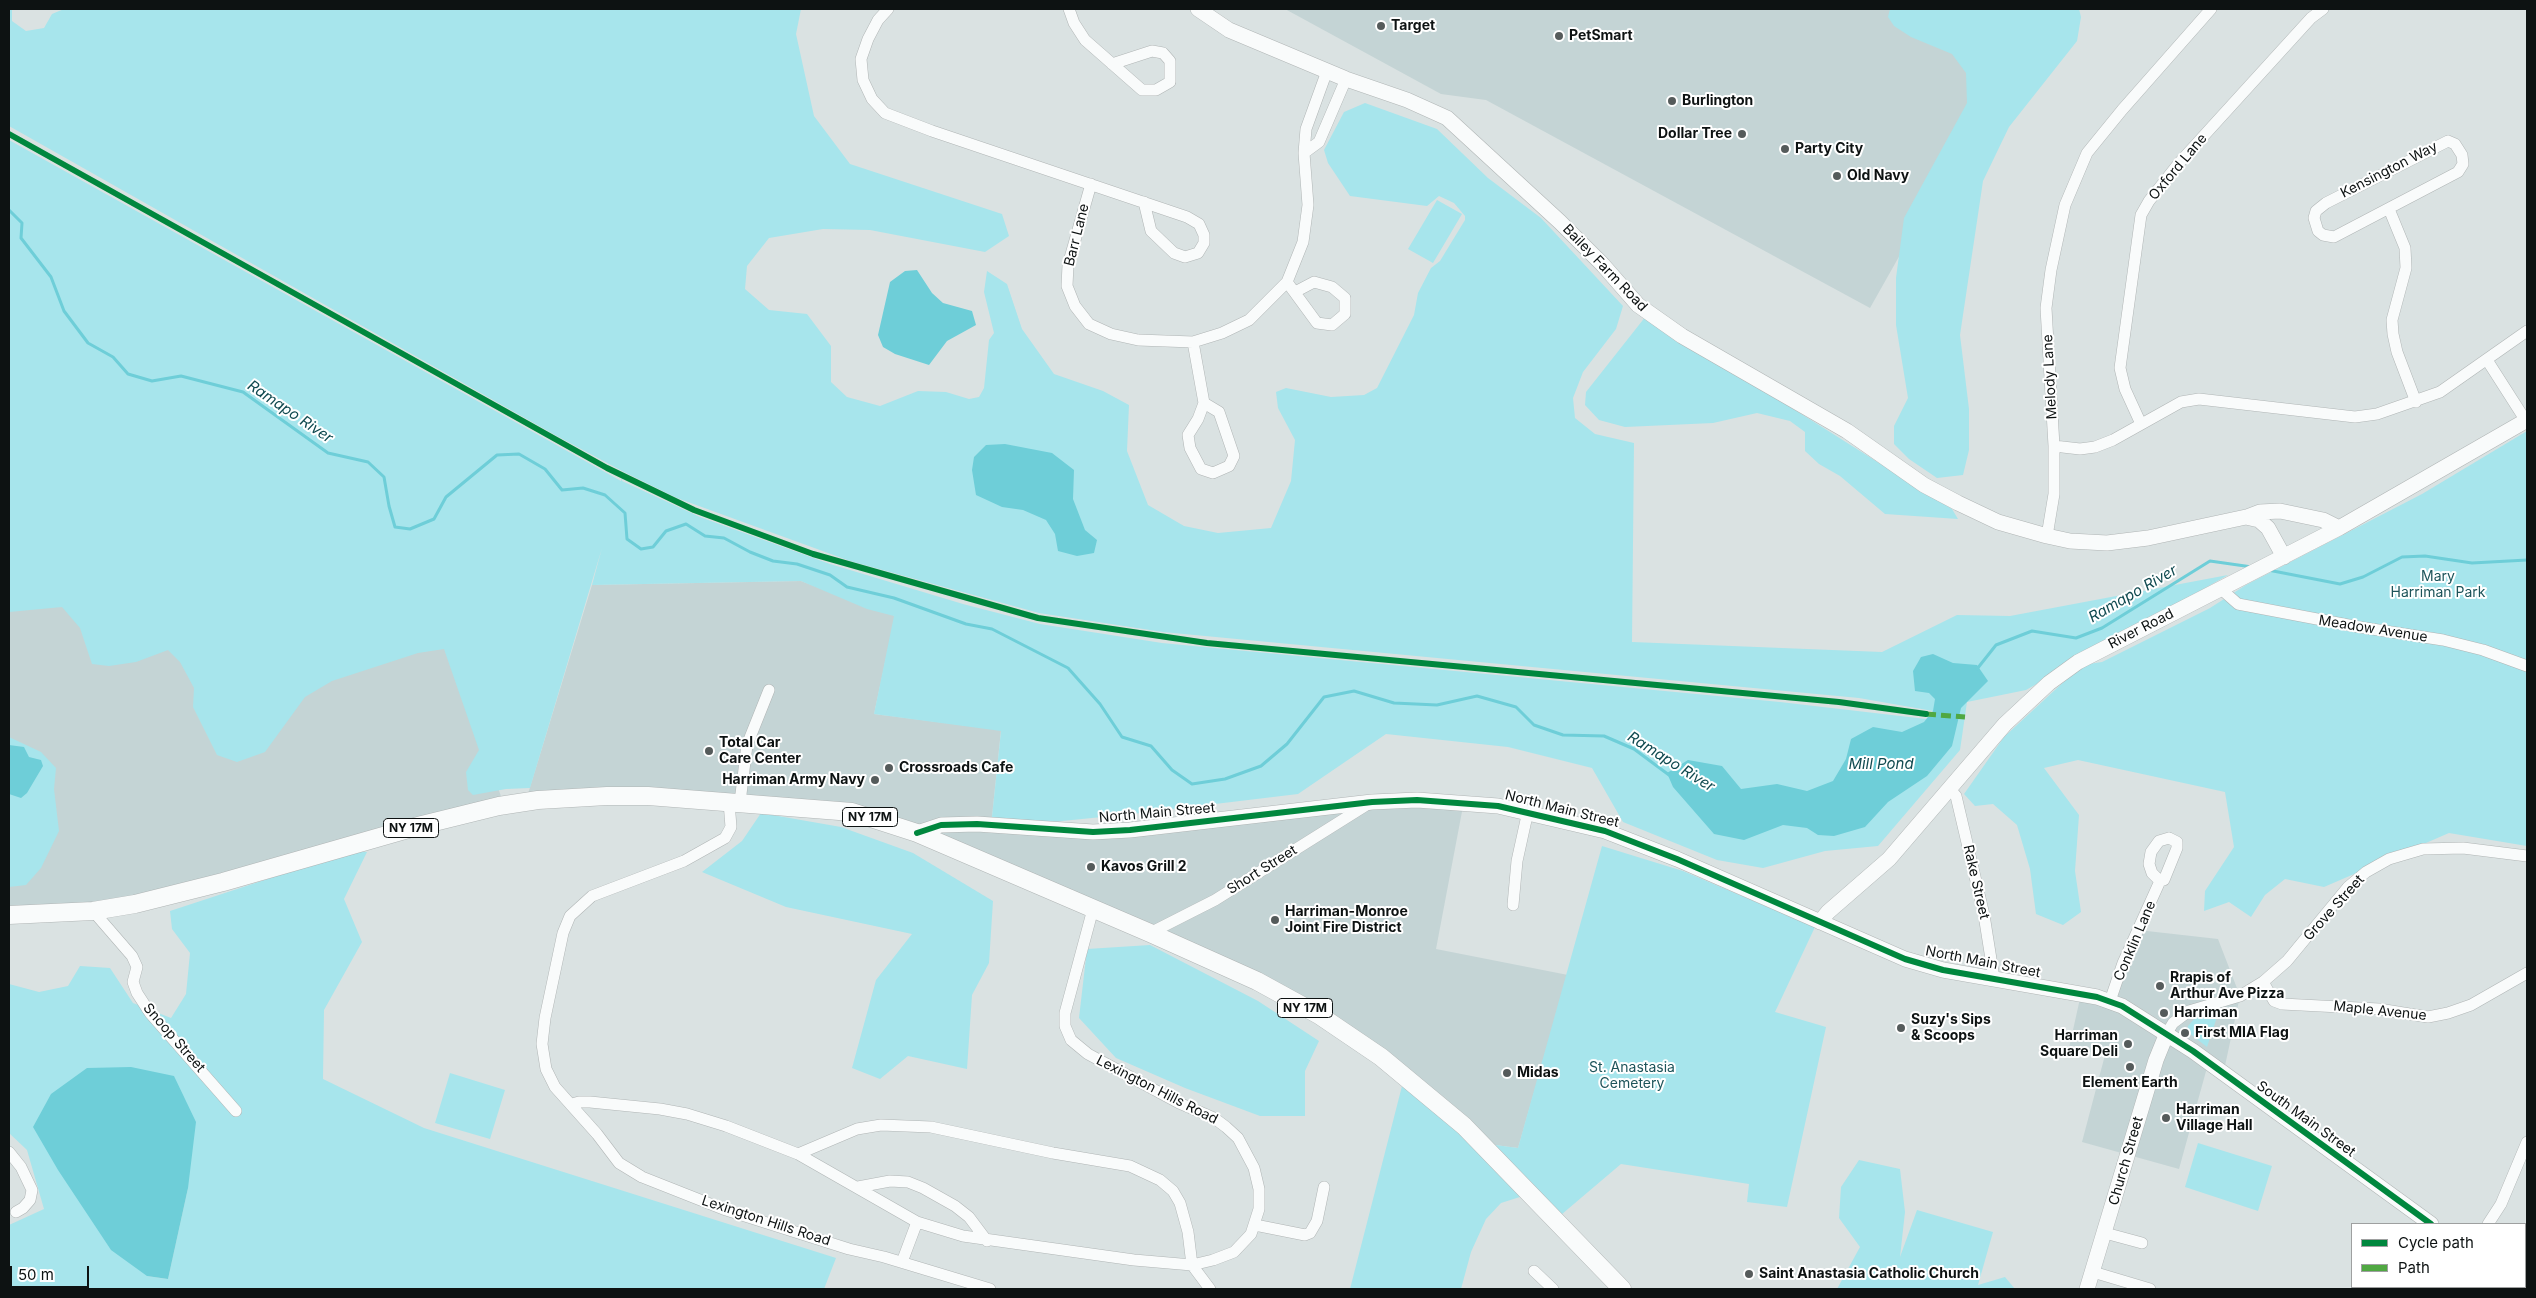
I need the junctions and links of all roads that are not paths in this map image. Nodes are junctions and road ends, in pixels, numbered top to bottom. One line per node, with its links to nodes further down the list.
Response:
1 (888, 9): 10 (street, Barr Lane)
2 (1069, 9): 6 (street)
3 (1198, 9): 7 (street, Bailey Farm Road)
4 (2211, 9): 22 (street, Melody Lane)
5 (2323, 9): 21 (street, Oxford Lane)
6 (1112, 64): 6 (street)
7 (1327, 71): 8 (street, Bailey Farm Road); 9 (street, Barr Lane)
8 (1346, 79): 9 (street); 25 (street, Bailey Farm Road)
9 (1304, 153): 13 (street, Barr Lane)
10 (1091, 184): 11 (street); 16 (street, Barr Lane)
11 (1144, 202): 11 (street)
12 (2389, 209): 12 (street, Kensington Way); 18 (street)
13 (1287, 282): 14 (street); 16 (street, Barr Lane)
14 (1295, 292): 14 (street)
15 (2527, 331): 17 (street)
16 (1193, 342): 19 (street)
17 (2487, 360): 18 (street); 20 (street)
18 (2416, 402): 21 (street)
19 (1204, 403): 19 (street)
20 (2527, 420): 24 (street, River Road)
21 (2140, 424): 22 (street)
22 (2054, 446): 25 (street, Melody Lane)
23 (2246, 517): 24 (street); 25 (street); 26 (street)
24 (2339, 528): 26 (street, River Road)
25 (2047, 536)
26 (2284, 557): 27 (street, River Road)
27 (2227, 586): 28 (street, Meadow Avenue); 30 (street, River Road)
28 (2527, 666)
29 (769, 690): 31 (street, Lexington Hills Road)
30 (1950, 789): 41 (street, River Road); 44 (street, Rake Street)
31 (734, 802): 34 (main road, NY 17M); 39 (main road, NY 17M); 48 (street, Lexington Hills Road)
32 (1372, 802): 33 (street, North Main Street); 34 (street, North Main Street); 42 (street, Short Street)
33 (1528, 811): 37 (street); 41 (street, North Main Street)
34 (917, 833): 38 (main road, NY 17M)
35 (2527, 856): 45 (street, Grove Street)
36 (2160, 881): 46 (street, Conklin Lane)
37 (1513, 905)
38 (1093, 909): 42 (main road, NY 17M); 59 (street, Lexington Hills Road)
39 (94, 911): 40 (main road, NY 17M); 49 (street, Snoop Street)
40 (9, 915)
41 (1820, 922): 44 (street, North Main Street)
42 (1150, 933): 70 (main road, NY 17M)
43 (2527, 973): 45 (street, Maple Avenue)
44 (1994, 978): 46 (street, North Main Street)
45 (2263, 982): 47 (street, Grove Street)
46 (2110, 1001): 47 (street, North Main Street)
47 (2167, 1033): 57 (street, South Main Street); 60 (street, Church Street)
48 (572, 1104): 52 (street, Lexington Hills Road); 63 (street, Lexington Hills Road)
49 (236, 1110)
50 (2527, 1142): 58 (street)
51 (9, 1152): 55 (street)
52 (798, 1154): 53 (street, Lexington Hills Road); 64 (street)
53 (858, 1187): 56 (street, Lexington Hills Road); 61 (street)
54 (1324, 1187): 59 (street)
55 (16, 1212)
56 (917, 1222): 61 (street, Lexington Hills Road); 63 (street)
57 (2429, 1223)
58 (2489, 1223)
59 (1255, 1225): 64 (street, Lexington Hills Road)
60 (2105, 1233): 62 (street); 66 (street, Church Street)
61 (987, 1240): 64 (street, Lexington Hills Road)
62 (2142, 1243)
63 (902, 1262): 67 (street, Lexington Hills Road)
64 (1192, 1265): 68 (street)
65 (1534, 1271): 69 (street)
66 (2093, 1272): 71 (street, Church Street); 72 (street)
67 (990, 1289)
68 (1210, 1289)
69 (1553, 1289)
70 (1622, 1289)
71 (2087, 1289)
72 (2150, 1289)

